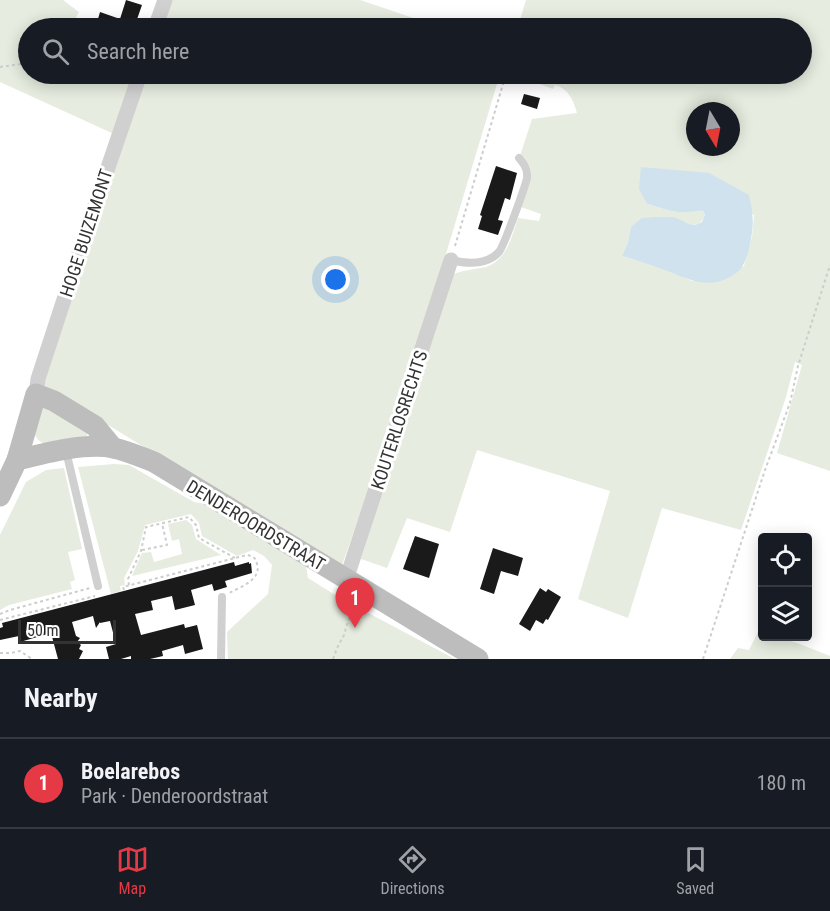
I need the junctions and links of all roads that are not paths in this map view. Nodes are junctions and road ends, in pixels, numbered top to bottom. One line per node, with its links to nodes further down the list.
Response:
1 (165, 0): 2 (street)
2 (159, 18)
3 (137, 84): 6 (street, HOGE BUIZEMONT)
4 (519, 158): 5 (lane)
5 (451, 260): 11 (street, KOUTERLOSRECHTS)
6 (36, 394): 7 (street); 9 (street, HOGE BUIZEMONT)
7 (113, 448): 8 (street, DENDEROORDSTRAAT); 11 (street, DENDEROORDSTRAAT)
8 (65, 450): 9 (street, DENDEROORDSTRAAT); 12 (lane)
9 (17, 460): 10 (street, HOGE BUIZEMONT)
10 (0, 496)
11 (355, 585): 15 (street, DENDEROORDSTRAAT)
12 (98, 586)
13 (222, 597): 14 (lane)
14 (221, 659)
15 (478, 659)

